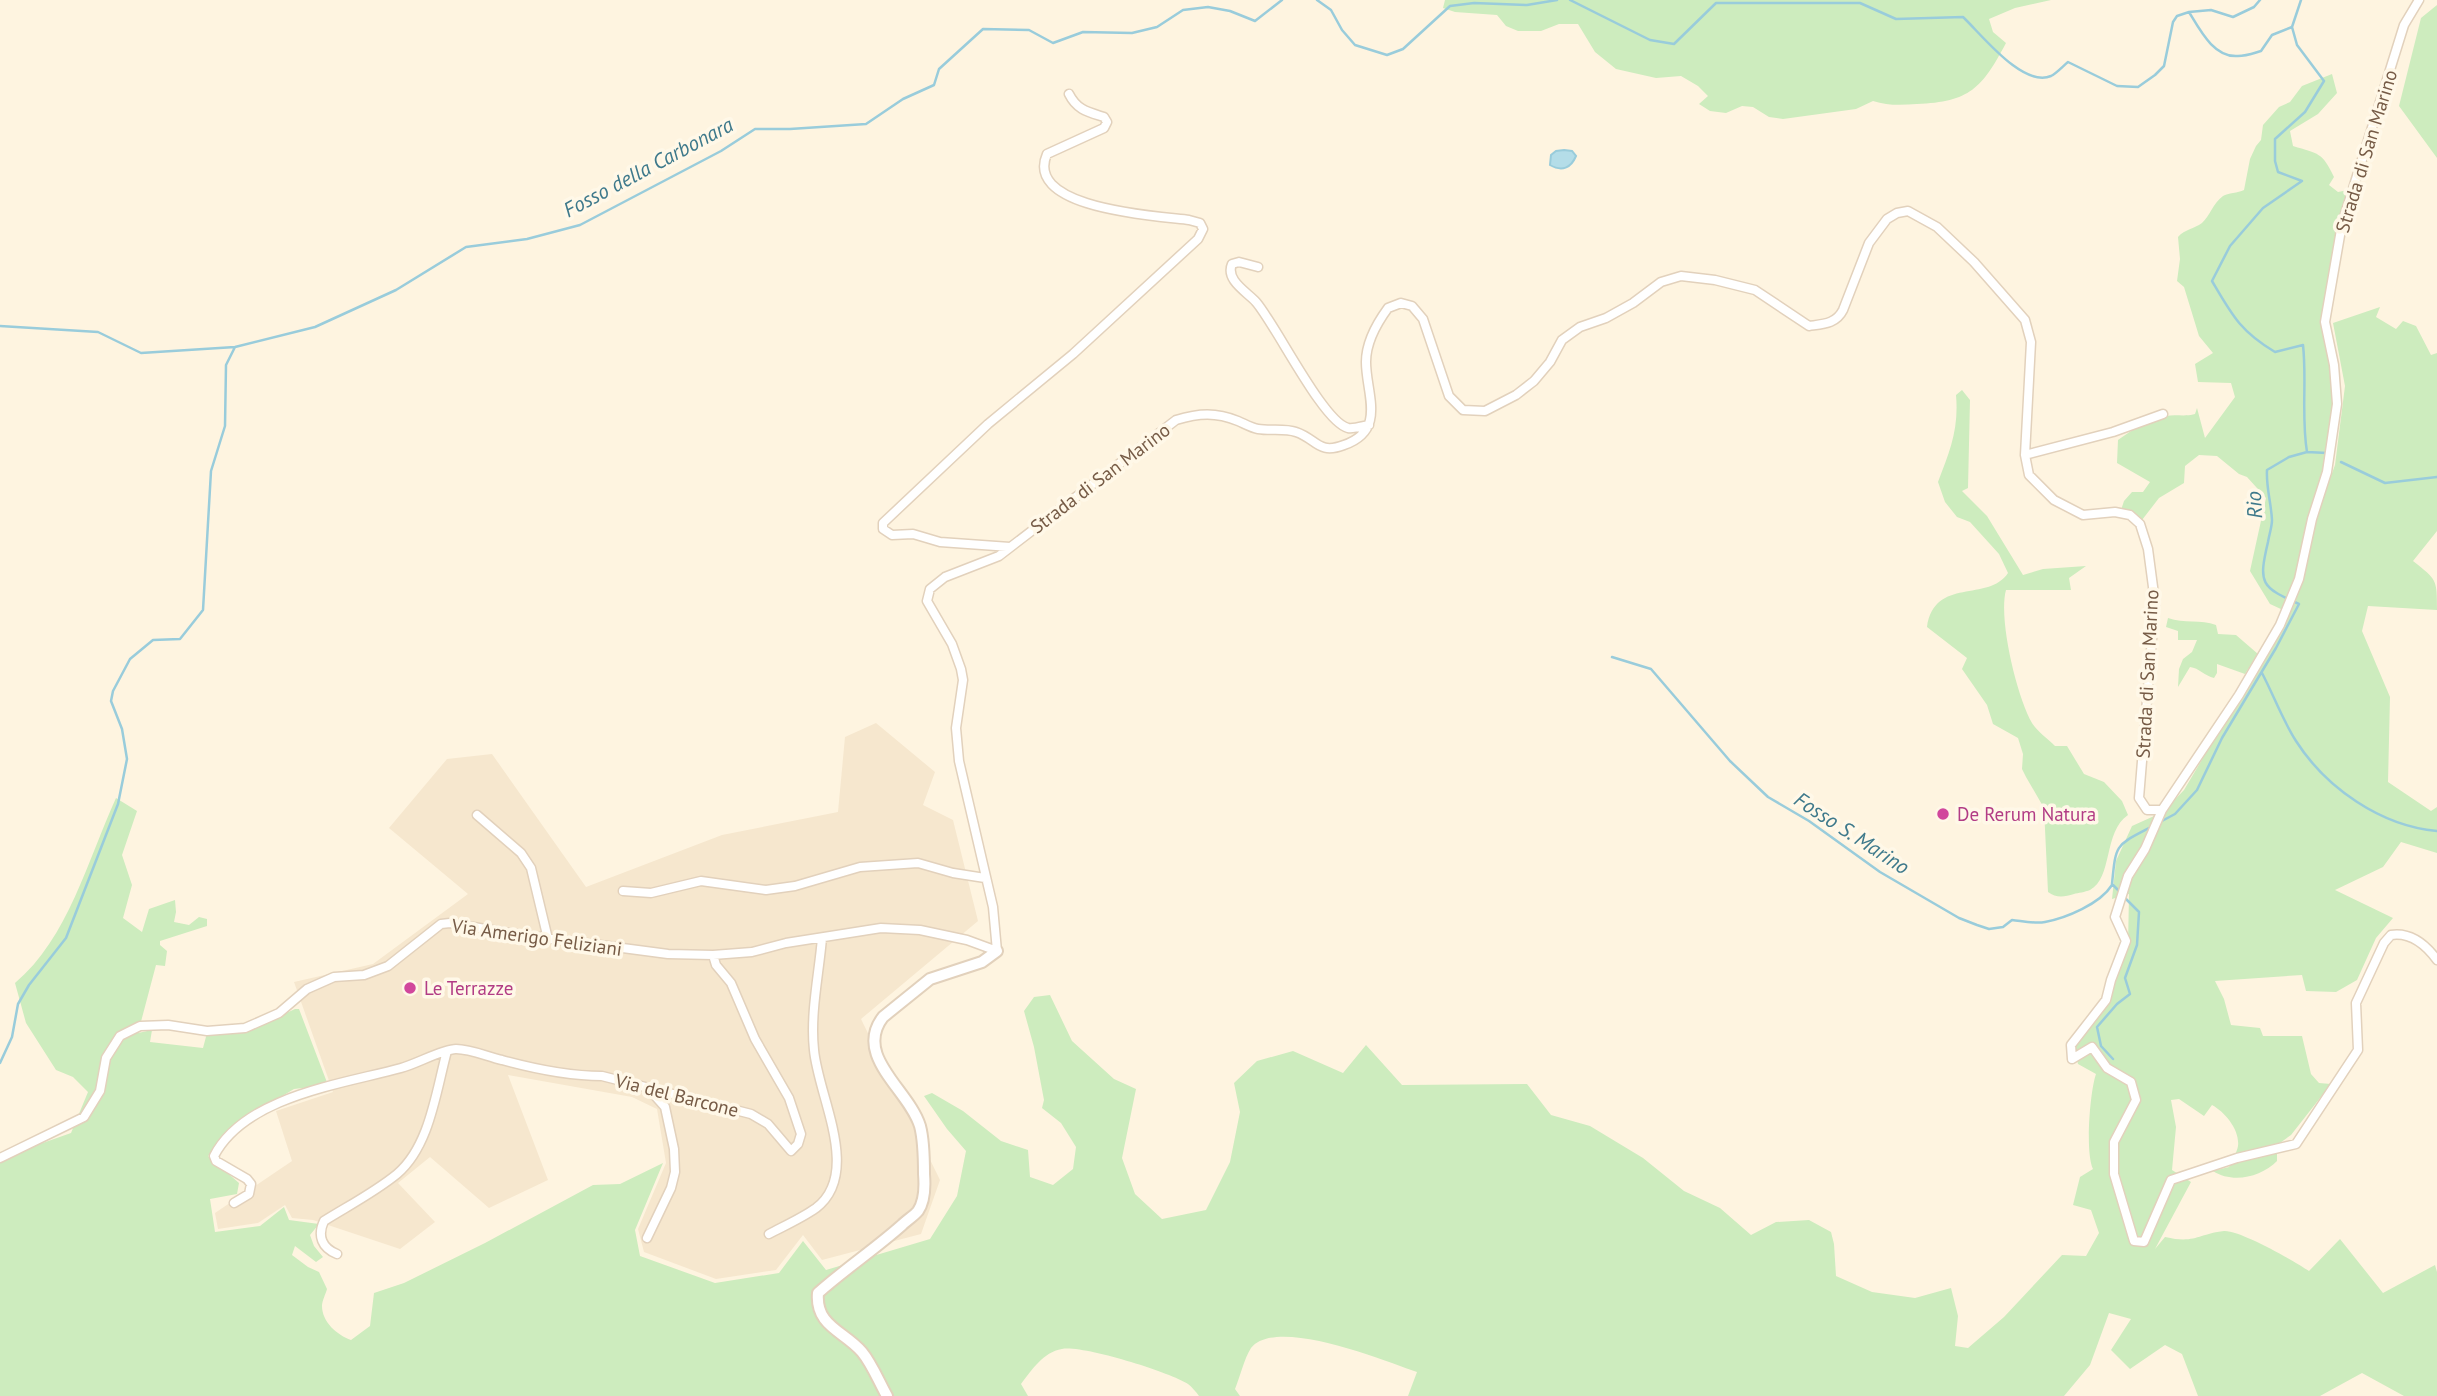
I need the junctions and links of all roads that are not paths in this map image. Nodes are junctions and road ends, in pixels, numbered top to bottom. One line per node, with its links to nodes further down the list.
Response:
1 (2419, 0): 8 (street, Strada di San Marino)
2 (1069, 94): 7 (street)
3 (1258, 267): 5 (street)
4 (2163, 414): 6 (street)
5 (1369, 425): 6 (street, Strada di San Marino); 7 (street, Strada di San Marino)
6 (2025, 455): 8 (street, Strada di San Marino)
7 (1010, 547): 10 (street, Strada di San Marino)
8 (2160, 814): 14 (street)
9 (477, 816): 13 (street)
10 (985, 878): 11 (street); 15 (street, Strada di San Marino)
11 (623, 891)
12 (822, 938): 15 (street, Via Amerigo Feliziani); 16 (street, Via Amerigo Feliziani); 22 (street)
13 (548, 939): 16 (street, Via Amerigo Feliziani); 20 (street, Via Amerigo Feliziani)
14 (2433, 946): 17 (street)
15 (997, 951): 25 (street)
16 (713, 955): 19 (street, Via del Barcone)
17 (2437, 960)
18 (447, 1051): 19 (street, Via del Barcone); 21 (street, Via del Barcone); 24 (street)
19 (649, 1089): 23 (street)
20 (0, 1158)
21 (234, 1203)
22 (769, 1234)
23 (647, 1238)
24 (337, 1254)
25 (887, 1396)

